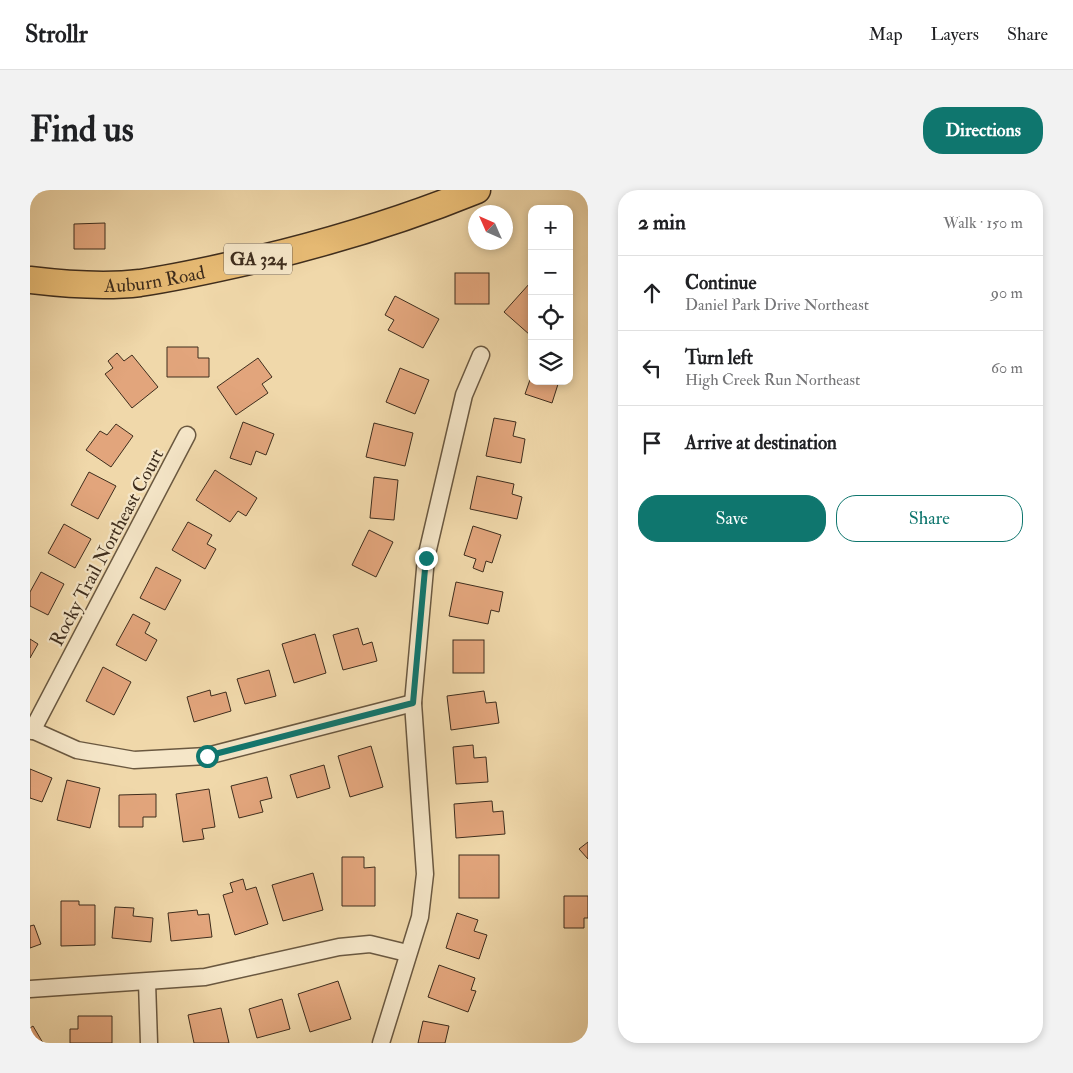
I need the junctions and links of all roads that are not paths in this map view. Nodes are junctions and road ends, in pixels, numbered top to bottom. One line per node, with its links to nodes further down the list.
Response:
1 (477, 190): 2 (main road, Auburn Road / GA 324)
2 (30, 280)
3 (481, 355): 5 (street)
4 (187, 435): 6 (street, Rocky Trail Northeast Court)
5 (413, 703): 6 (street); 7 (street)
6 (31, 730)
7 (408, 953): 8 (street); 11 (street)
8 (146, 982): 9 (street); 10 (street)
9 (30, 988)
10 (149, 1043)
11 (381, 1043)

